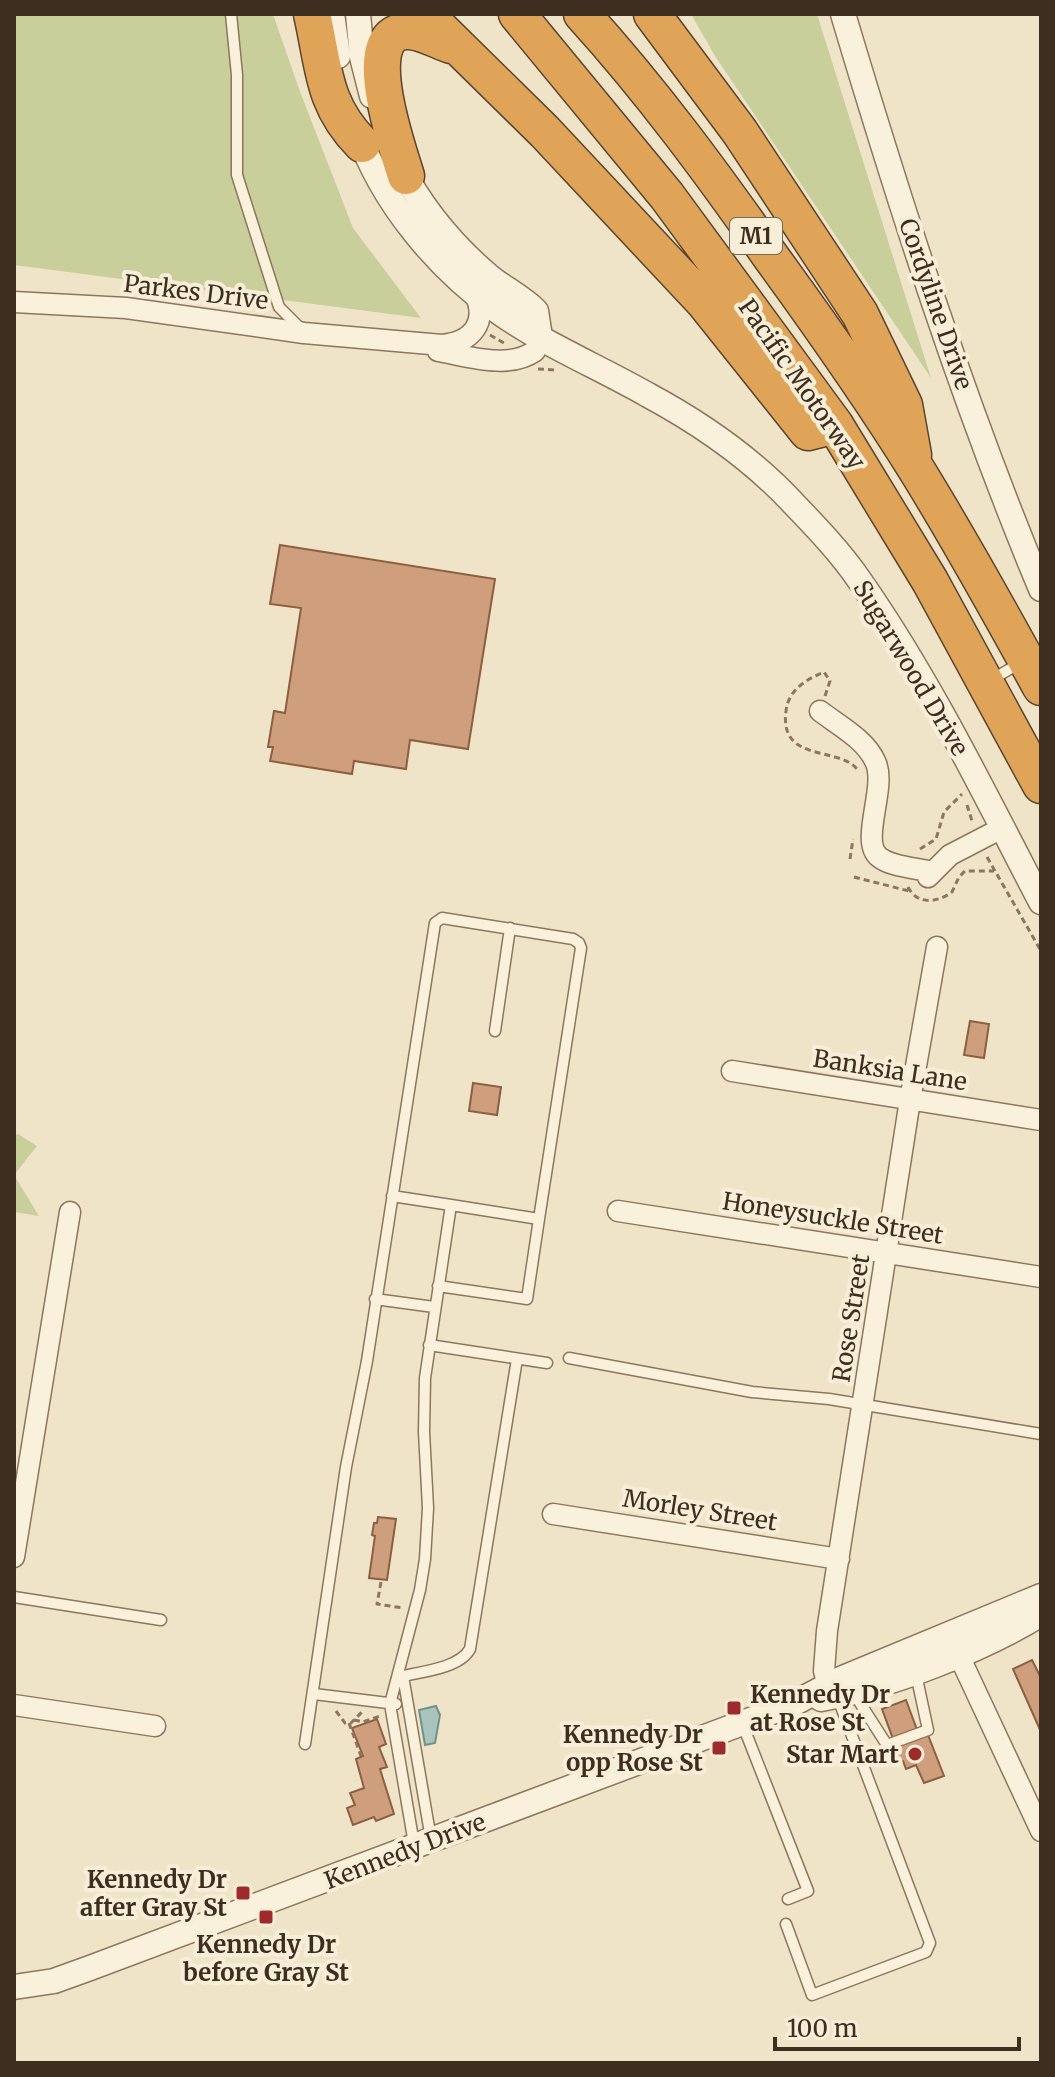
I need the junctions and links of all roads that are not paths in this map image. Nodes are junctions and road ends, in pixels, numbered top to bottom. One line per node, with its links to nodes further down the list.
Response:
1 (231, 14): 15 (lane)
2 (312, 14): 11 (highway)
3 (332, 14): 11 (street, Sugarwood Drive)
4 (358, 14): 12 (street)
5 (425, 14): 10 (highway)
6 (517, 14): 18 (highway, Pacific Motorway / M1)
7 (582, 14): 19 (highway, Pacific Motorway / M1)
8 (652, 14): 19 (highway)
9 (843, 14): 20 (street, Cordyline Drive)
10 (461, 48): 12 (highway); 18 (highway)
11 (362, 144): 13 (street, Sugarwood Drive)
12 (406, 176): 16 (street)
13 (475, 294): 16 (street, Sugarwood Drive); 17 (street, Parkes Drive)
14 (14, 302): 15 (street, Parkes Drive)
15 (304, 333): 17 (street, Parkes Drive)
16 (540, 337): 17 (street, Parkes Drive); 25 (street, Sugarwood Drive)
17 (372, 340)
18 (835, 425): 22 (highway, Pacific Motorway / M1)
19 (916, 468): 21 (highway, Pacific Motorway / M1)
20 (1041, 589)
21 (1034, 673): 22 (lane)
22 (986, 683): 24 (highway, Pacific Motorway / M1)
23 (820, 711): 25 (street)
24 (1041, 785)
25 (1002, 828): 26 (street, Sugarwood Drive)
26 (1041, 902)
27 (510, 928): 29 (lane); 33 (lane); 37 (lane)
28 (937, 947): 31 (street, Rose Street)
29 (495, 1031)
30 (732, 1071): 31 (street, Banksia Lane)
31 (910, 1100): 32 (street, Banksia Lane); 38 (street, Rose Street)
32 (1041, 1120)
33 (392, 1196): 34 (lane); 41 (lane)
34 (451, 1205): 37 (lane); 40 (lane)
35 (618, 1211): 38 (street, Honeysuckle Street)
36 (70, 1212): 50 (street)
37 (539, 1219): 40 (lane)
38 (888, 1252): 39 (street, Honeysuckle Street); 47 (street, Rose Street)
39 (1041, 1277)
40 (438, 1286): 42 (lane)
41 (375, 1299): 42 (lane); 62 (lane)
42 (434, 1307): 43 (lane)
43 (429, 1345): 45 (lane); 60 (lane)
44 (569, 1358): 47 (lane)
45 (517, 1359): 46 (lane); 60 (lane)
46 (547, 1363)
47 (863, 1405): 48 (lane); 51 (street, Rose Street)
48 (1041, 1434)
49 (553, 1514): 51 (street, Morley Street)
50 (14, 1557)
51 (839, 1559): 61 (street, Rose Street)
52 (1041, 1596): 56 (street, Kennedy Drive)
53 (14, 1597): 55 (lane)
54 (1041, 1614): 58 (street, Kennedy Drive)
55 (161, 1620)
56 (970, 1625): 57 (street, Kennedy Drive); 58 (street)
57 (916, 1647): 58 (street); 61 (street, Kennedy Drive)
58 (958, 1655): 59 (street, Kennedy Drive); 69 (street)
59 (915, 1673): 61 (street, Kennedy Drive); 61 (lane)
60 (401, 1676): 63 (lane); 65 (lane)
61 (837, 1693): 66 (street, Kennedy Drive); 72 (lane)
62 (314, 1694): 65 (lane); 68 (lane)
63 (408, 1702): 65 (lane); 70 (lane)
64 (14, 1705): 67 (street)
65 (391, 1708): 70 (lane)
66 (742, 1723): 70 (street, Kennedy Drive); 71 (lane)
67 (155, 1726)
68 (305, 1744)
69 (1041, 1831)
70 (423, 1844): 73 (street, Kennedy Drive)
71 (788, 1899)
72 (786, 1924)
73 (14, 1987)

